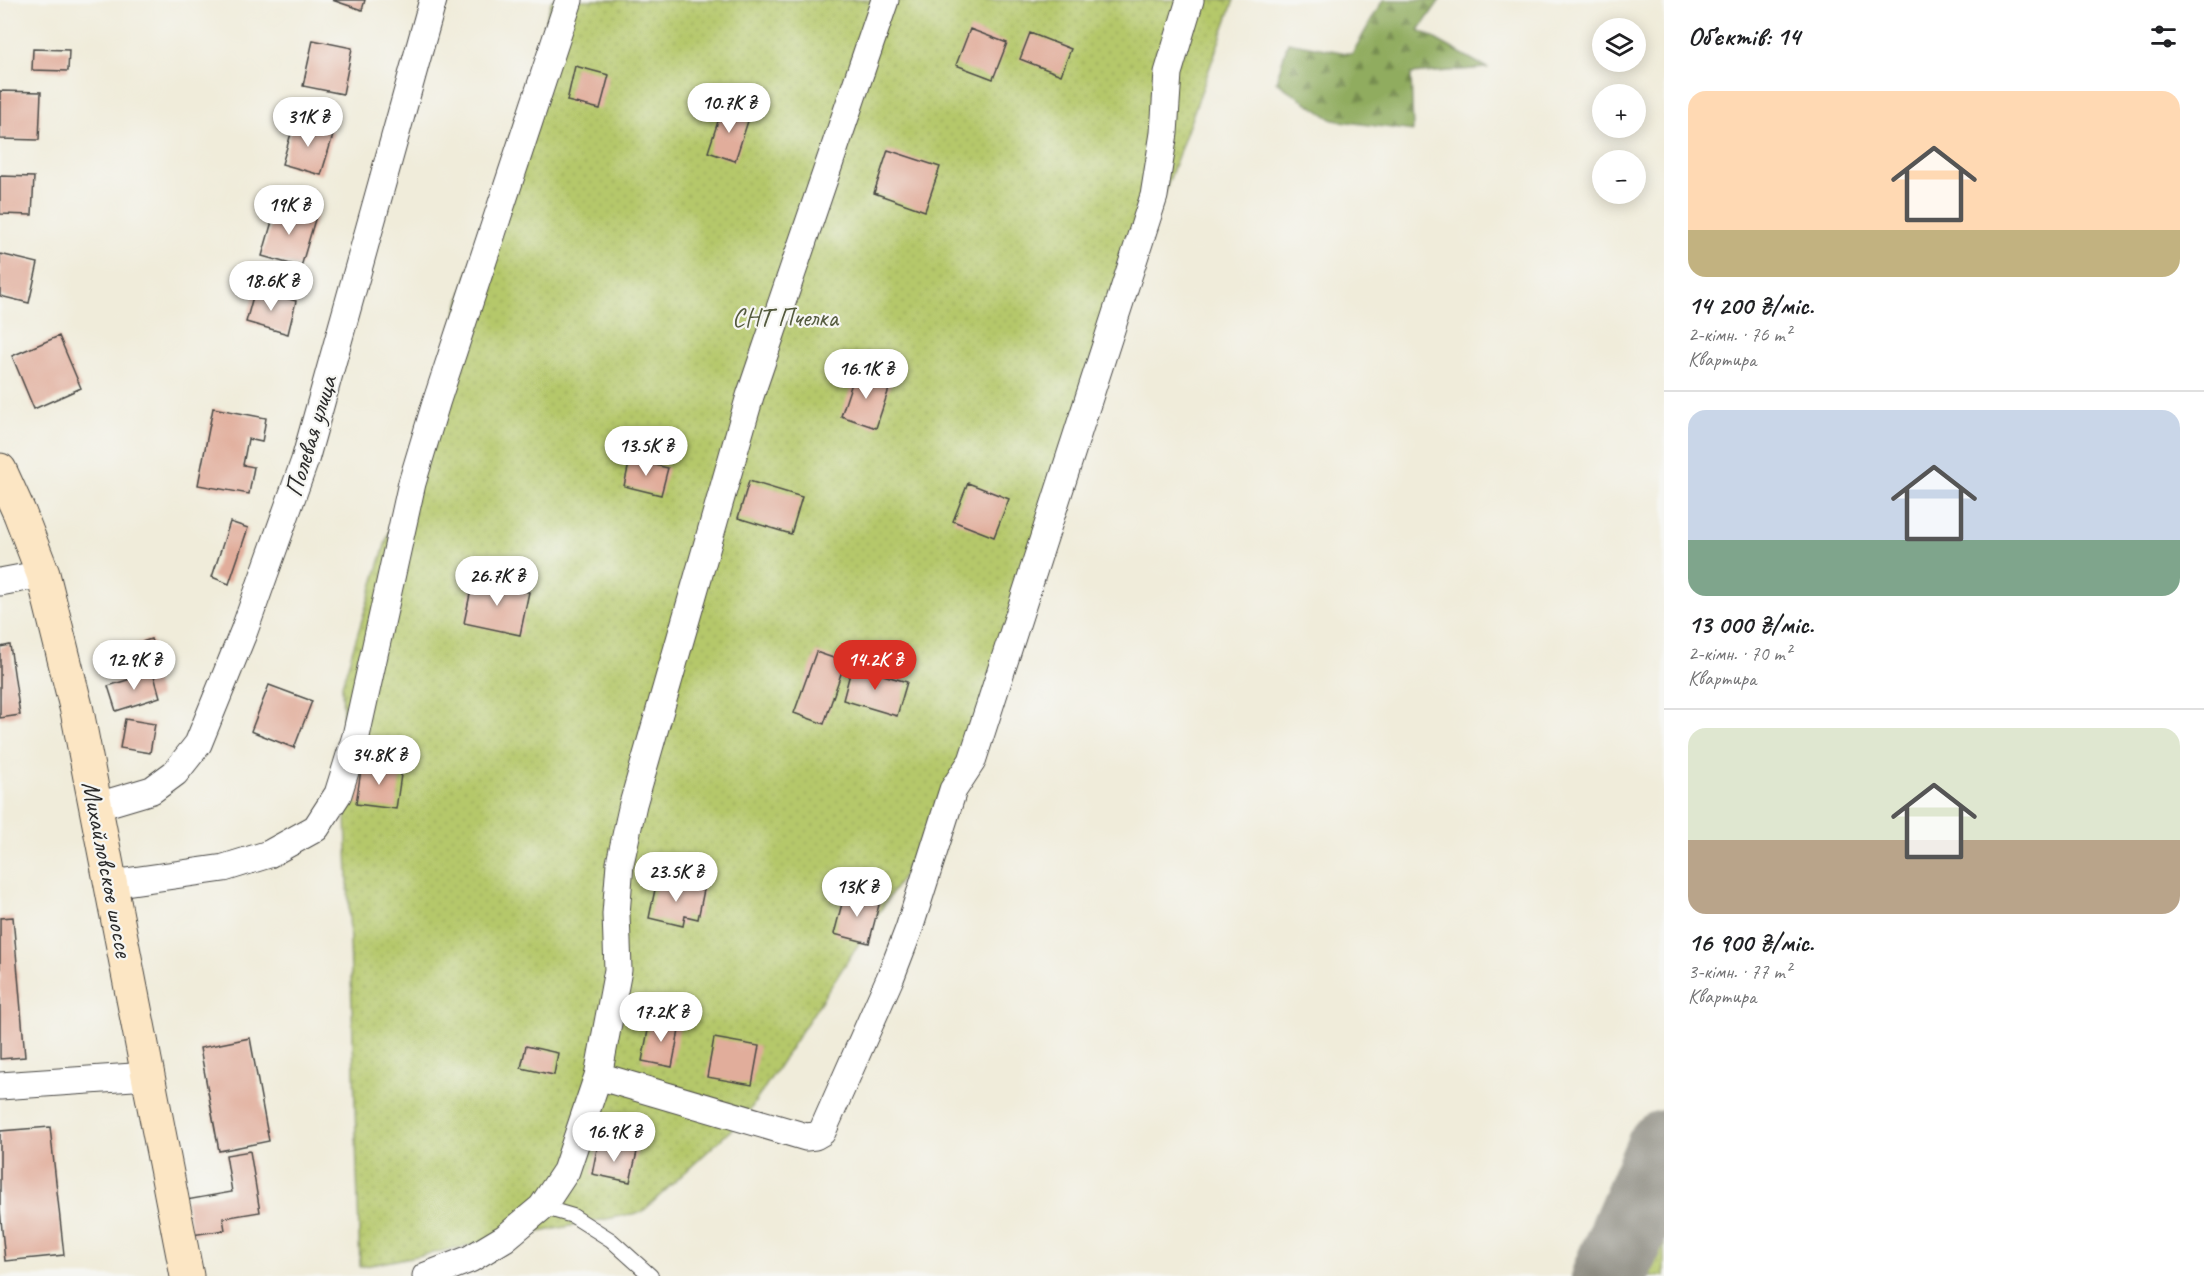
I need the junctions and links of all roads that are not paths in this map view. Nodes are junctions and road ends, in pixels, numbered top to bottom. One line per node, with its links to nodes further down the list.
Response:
1 (433, 0): 8 (street, Полевая улица)
2 (568, 0): 9 (street)
3 (885, 0): 11 (street)
4 (1190, 0): 11 (street)
5 (0, 470): 6 (main road, Михайловское шоссе)
6 (43, 574): 7 (street); 8 (main road, Михайловское шоссе)
7 (0, 582)
8 (95, 807): 9 (main road, Михайловское шоссе)
9 (111, 884): 10 (main road, Михайловское шоссе)
10 (148, 1076): 12 (street); 14 (main road, Михайловское шоссе)
11 (598, 1076): 13 (street)
12 (0, 1086)
13 (542, 1207): 15 (street); 16 (lane)
14 (187, 1276)
15 (426, 1276)
16 (651, 1276)

